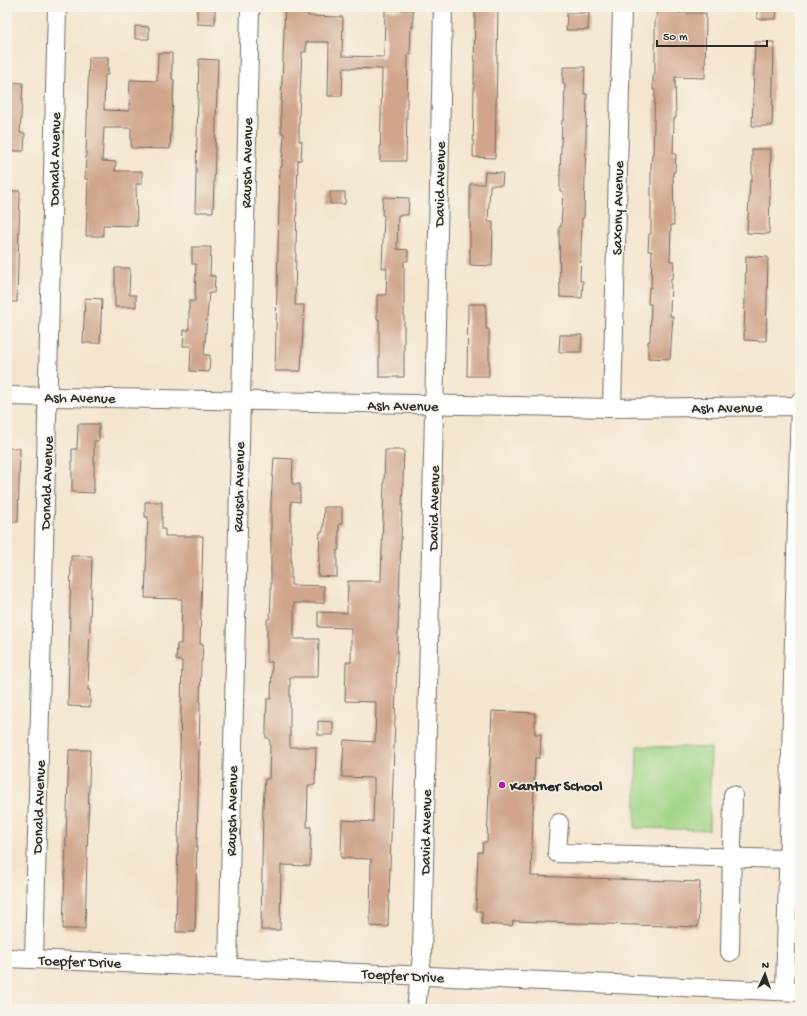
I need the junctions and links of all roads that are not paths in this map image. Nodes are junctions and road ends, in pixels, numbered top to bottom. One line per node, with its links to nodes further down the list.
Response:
1 (58, 7): 6 (street, Donald Avenue)
2 (250, 7): 7 (street, Rausch Avenue)
3 (443, 7): 9 (street, David Avenue)
4 (622, 7): 10 (street, Saxony Avenue)
5 (7, 396): 6 (street, Ash Avenue)
6 (48, 397): 7 (street, Ash Avenue); 17 (street, Donald Avenue)
7 (240, 400): 9 (street, Ash Avenue); 18 (street, Rausch Avenue)
8 (800, 405): 10 (street, Ash Avenue); 14 (street)
9 (434, 406): 10 (street, Ash Avenue); 19 (street, David Avenue)
10 (612, 408)
11 (733, 795): 13 (street)
12 (559, 823): 13 (street)
13 (731, 858): 14 (street); 15 (street)
14 (788, 859): 20 (street)
15 (730, 952)
16 (7, 958): 17 (street, Toepfer Drive)
17 (34, 959): 18 (street, Toepfer Drive)
18 (228, 966): 19 (street, Toepfer Drive)
19 (420, 976): 20 (street, Toepfer Drive); 21 (street, David Avenue)
20 (792, 991)
21 (416, 1009)

